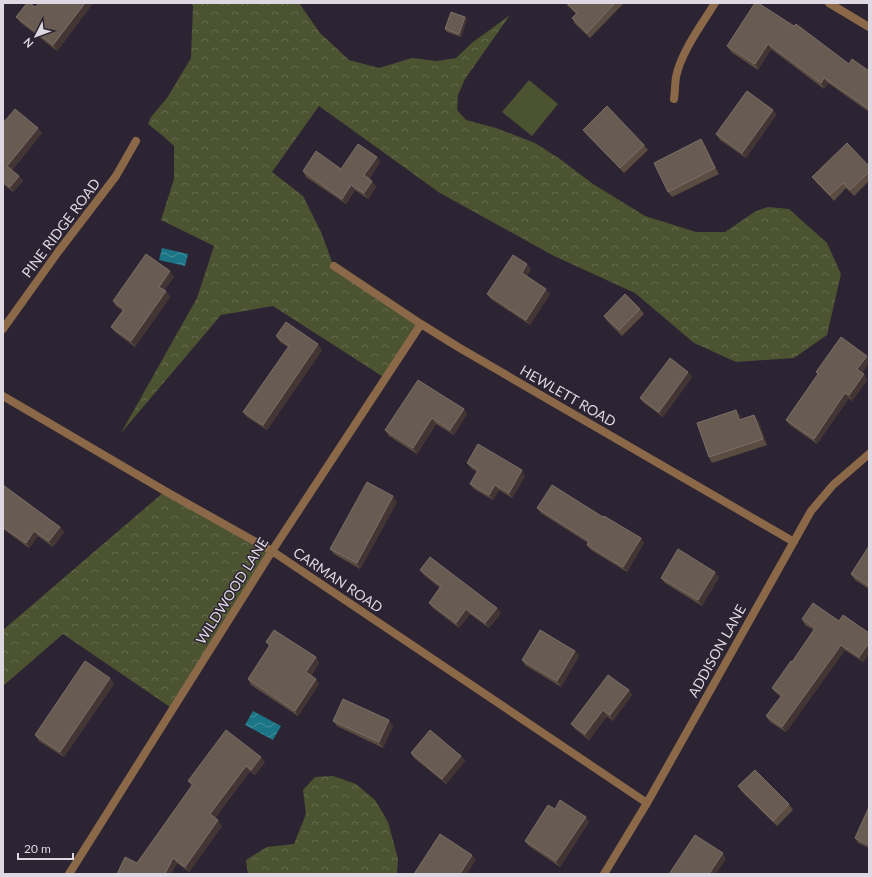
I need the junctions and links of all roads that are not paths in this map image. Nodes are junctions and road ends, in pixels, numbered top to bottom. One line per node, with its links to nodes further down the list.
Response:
1 (716, 3): 4 (street)
2 (829, 3): 3 (street)
3 (869, 27)
4 (674, 99)
5 (136, 141): 8 (street, PINE RIDGE ROAD)
6 (334, 266): 7 (street, HEWLETT ROAD)
7 (421, 324): 11 (street, HEWLETT ROAD); 12 (street, WILDWOOD LANE)
8 (3, 329)
9 (3, 396): 12 (street, CARMAN ROAD)
10 (869, 454): 11 (street, ADDISON LANE)
11 (794, 542): 13 (street, ADDISON LANE)
12 (272, 551): 13 (street, CARMAN ROAD); 14 (street, WILDWOOD LANE)
13 (647, 803): 15 (street, ADDISON LANE)
14 (69, 874)
15 (604, 874)

